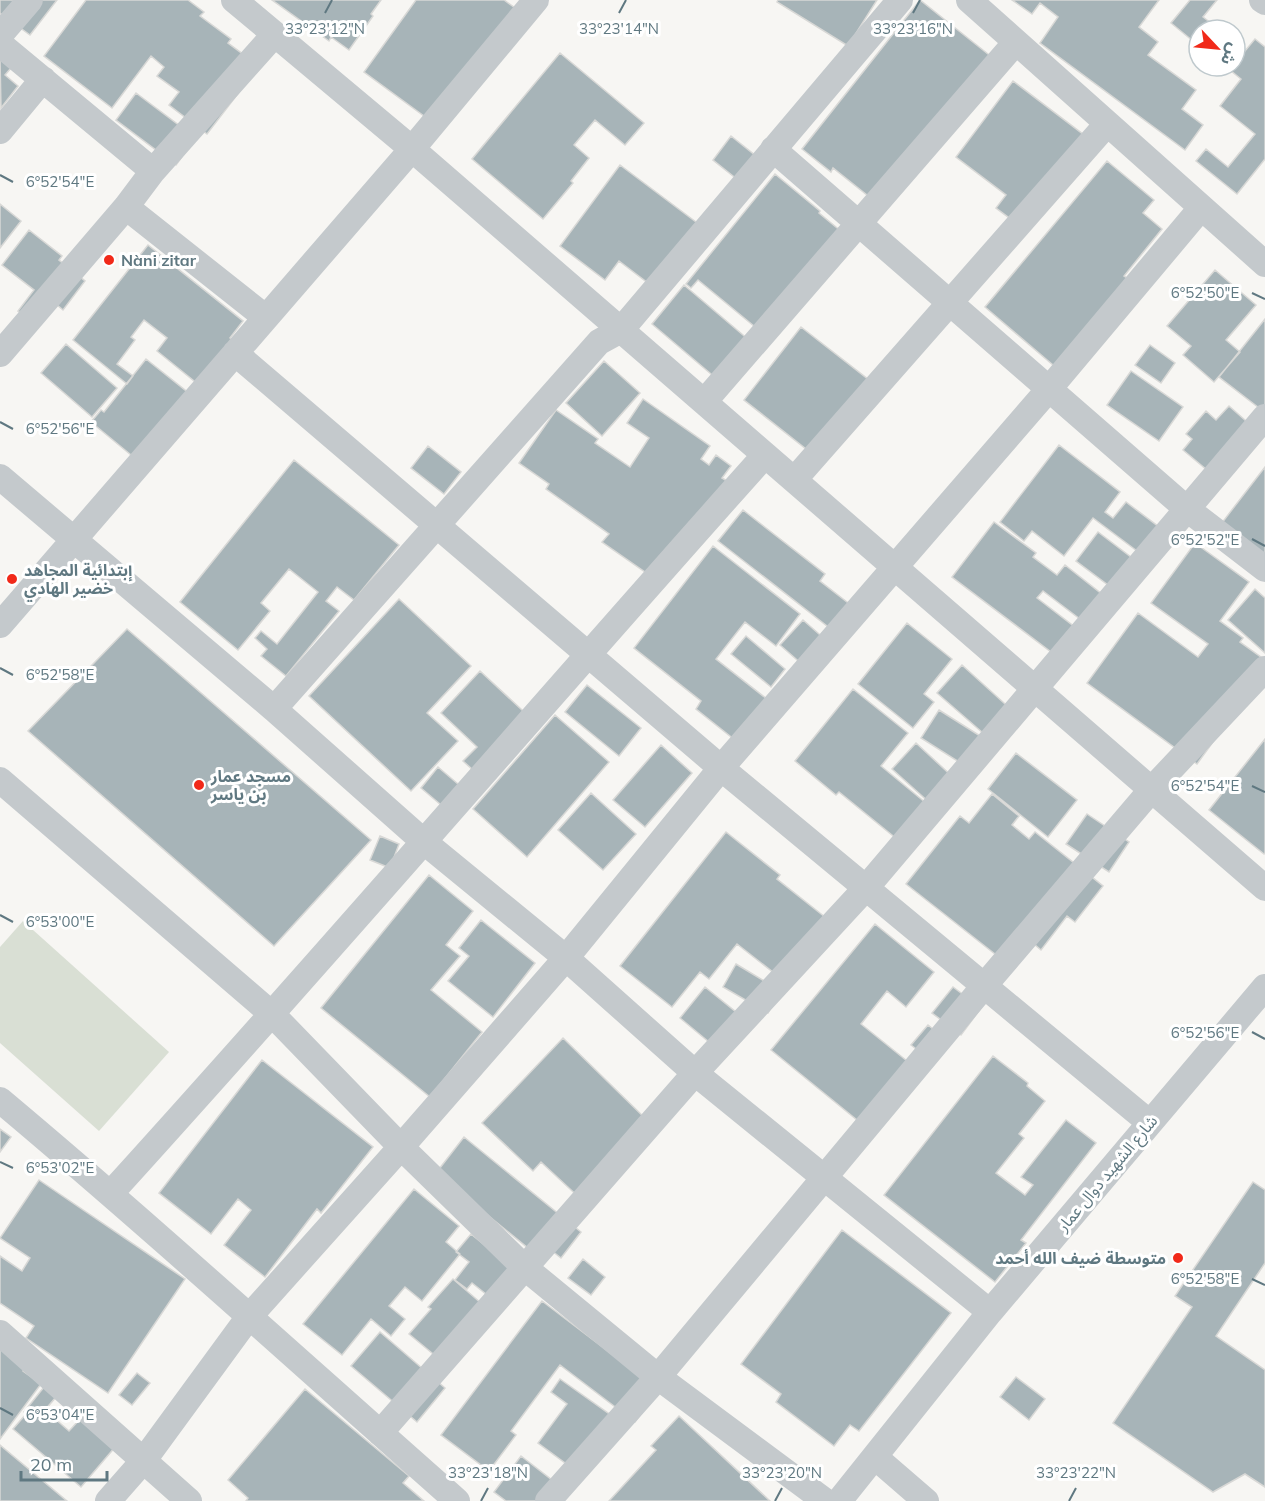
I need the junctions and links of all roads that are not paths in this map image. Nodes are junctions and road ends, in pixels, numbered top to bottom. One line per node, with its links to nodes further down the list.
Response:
1 (30, 0): 6 (street)
2 (234, 0): 7 (street)
3 (536, 0): 13 (street)
4 (900, 0): 14 (street)
5 (969, 0): 8 (street)
6 (0, 35)
7 (274, 35): 13 (street); 15 (street)
8 (1016, 42): 11 (street); 18 (street)
9 (0, 44): 10 (street)
10 (43, 79): 12 (street); 15 (street)
11 (1107, 123): 17 (street); 20 (street)
12 (0, 131)
13 (412, 149): 21 (street); 22 (street)
14 (773, 149): 18 (street); 22 (street)
15 (153, 171): 16 (street)
16 (126, 207): 21 (street); 24 (street)
17 (1201, 208): 19 (street); 25 (street)
18 (859, 224): 20 (street); 26 (street)
19 (1262, 256)
20 (949, 302): 25 (street); 30 (street)
21 (265, 317): 23 (street)
22 (621, 330): 26 (street); 32 (street)
23 (235, 352): 32 (street); 33 (street)
24 (0, 354)
25 (1049, 389): 31 (street); 34 (street)
26 (704, 402): 28 (street)
27 (1265, 417): 31 (street)
28 (765, 455): 30 (street); 37 (street)
29 (0, 477): 33 (street)
30 (794, 480): 34 (street)
31 (1187, 509): 35 (street); 39 (street)
32 (436, 524): 37 (street); 40 (street)
33 (75, 540): 36 (street); 40 (street)
34 (893, 567): 39 (street); 41 (street)
35 (1265, 568)
36 (0, 626)
37 (588, 653): 41 (street); 44 (street)
38 (1265, 669): 43 (street)
39 (1034, 689): 43 (street); 46 (street)
40 (274, 709): 44 (street)
41 (721, 768): 46 (street); 47 (street)
42 (0, 780): 50 (street)
43 (1152, 789): 45 (street); 48 (street)
44 (423, 841): 47 (street); 50 (street)
45 (1265, 888)
46 (865, 889): 48 (street); 51 (street)
47 (566, 958): 51 (street); 54 (street)
48 (984, 986): 53 (street); 55 (street)
49 (1265, 987): 53 (street, شارع الشهيد دوال عمار)
50 (273, 1015): 54 (street); 56 (street)
51 (694, 1073): 55 (street); 57 (street)
52 (0, 1100): 56 (street)
53 (1150, 1123): 58 (street, شارع الشهيد دوال عمار)
54 (401, 1148): 57 (street); 59 (street)
55 (825, 1177): 58 (street); 61 (street)
56 (111, 1193): 59 (street)
57 (525, 1267): 61 (street); 62 (street)
58 (990, 1312): 63 (street, شارع الشهيد دوال عمار)
59 (248, 1318): 62 (street); 64 (street)
60 (0, 1333): 64 (street)
61 (658, 1377): 68 (street); 69 (street)
62 (380, 1433): 67 (street)
63 (875, 1457): 70 (street, شارع الشهيد دوال عمار); 71 (street)
64 (144, 1460): 65 (street); 66 (street)
65 (108, 1501)
66 (189, 1501)
67 (457, 1501)
68 (548, 1501)
69 (825, 1501)
70 (839, 1501)
71 (926, 1501)

